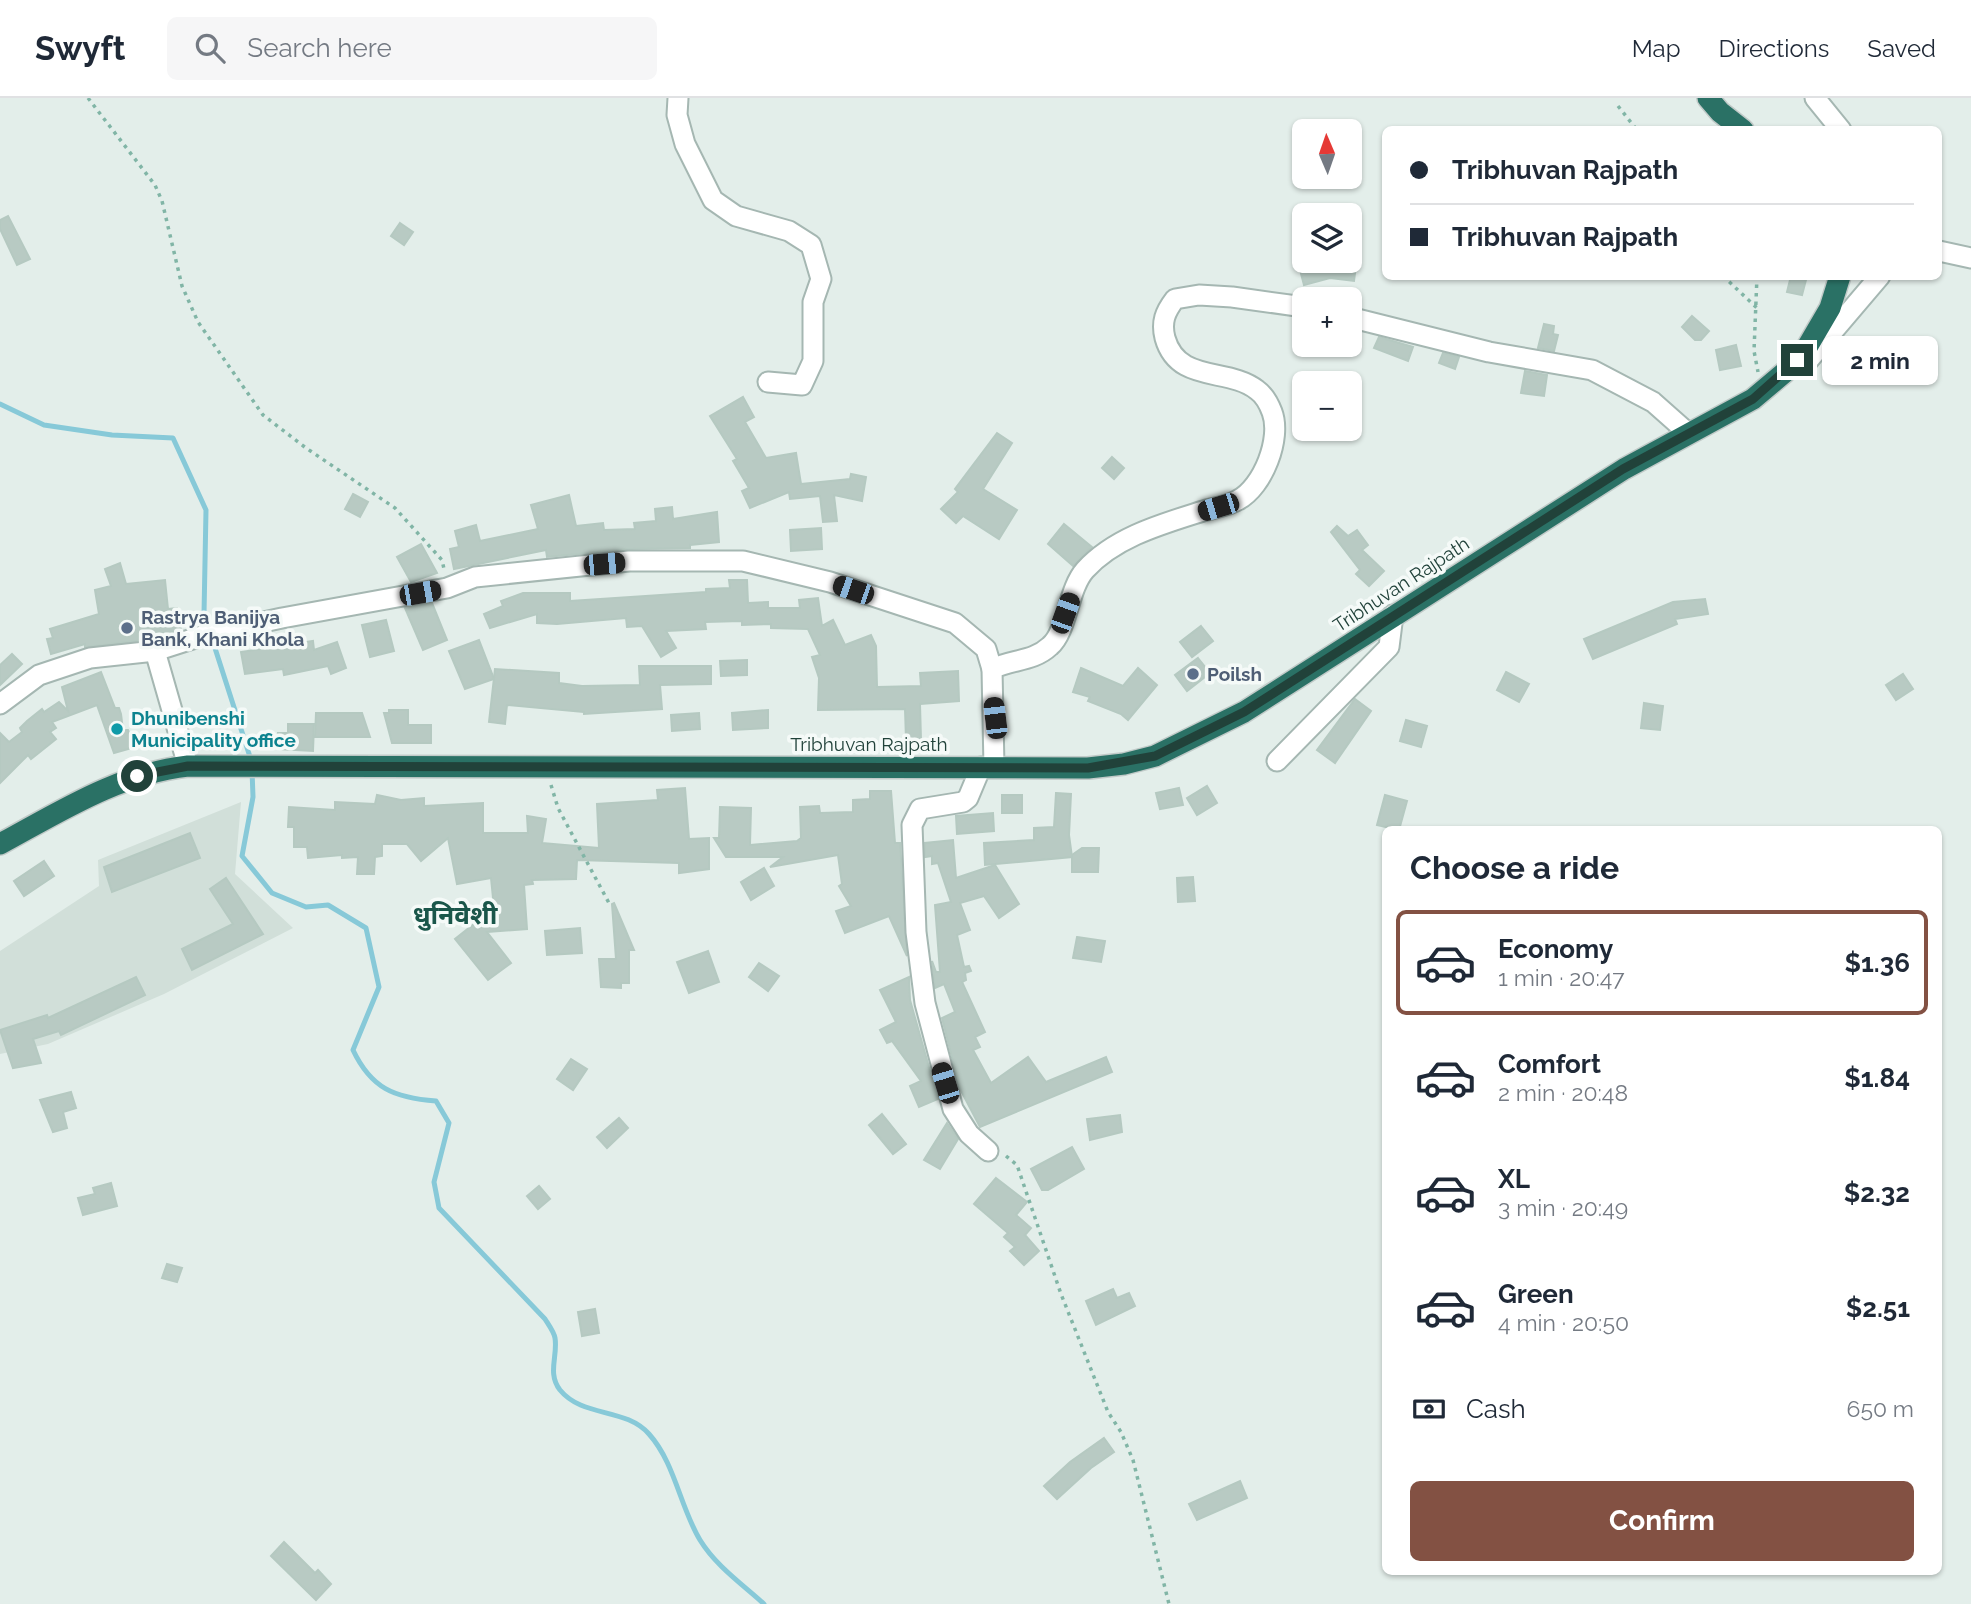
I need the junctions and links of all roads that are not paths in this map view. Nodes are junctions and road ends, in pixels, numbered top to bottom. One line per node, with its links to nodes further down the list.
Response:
1 (678, 98): 12 (street)
2 (1708, 98): 4 (highway)
3 (1815, 98): 5 (street)
4 (1738, 126)
5 (1838, 126)
6 (1942, 252): 7 (street)
7 (1971, 258)
8 (1839, 280): 13 (highway, Tribhuvan Rajpath)
9 (1877, 280): 13 (street)
10 (1292, 305): 17 (street)
11 (1362, 320): 14 (street)
12 (768, 383)
13 (1757, 396): 14 (highway, Tribhuvan Rajpath)
14 (1688, 433): 15 (highway, Tribhuvan Rajpath)
15 (1393, 615): 19 (street); 21 (highway, Tribhuvan Rajpath)
16 (155, 651): 17 (street); 18 (street); 20 (street)
17 (992, 669): 21 (street)
18 (0, 704)
19 (1277, 761)
20 (188, 766): 21 (highway, Tribhuvan Rajpath); 22 (highway, Tribhuvan Rajpath)
21 (987, 767): 23 (street)
22 (0, 844)
23 (988, 1152)

